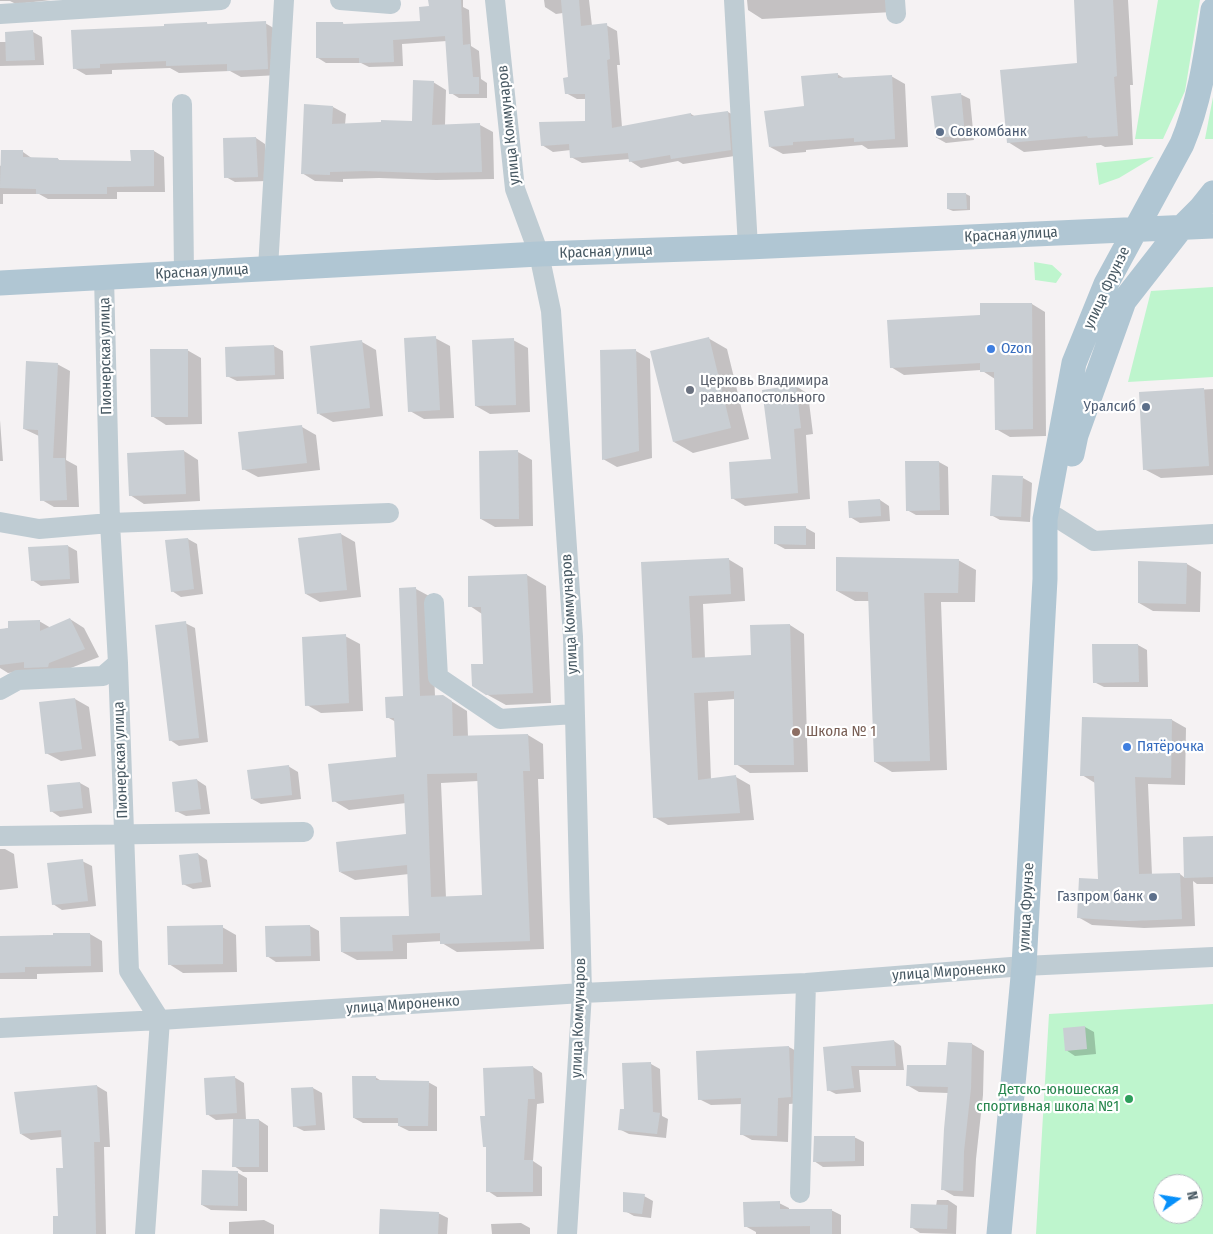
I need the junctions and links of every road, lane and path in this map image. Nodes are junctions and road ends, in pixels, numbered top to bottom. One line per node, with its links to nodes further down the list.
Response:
1 (221, 0): 8 (street)
2 (284, 0): 16 (street)
3 (340, 0): 6 (street)
4 (495, 0): 15 (street, улица Коммунаров)
5 (734, 0): 14 (street)
6 (391, 4)
7 (1213, 10): 13 (main road, улица Фрунзе)
8 (0, 14)
9 (182, 104): 17 (street)
10 (1213, 192): 12 (main road, улица Фрунзе)
11 (1213, 226): 12 (main road, Красная улица)
12 (1181, 228): 13 (main road, Красная улица); 21 (main road, улица Фрунзе)
13 (1135, 230): 14 (main road, Красная улица); 25 (main road, улица Фрунзе)
14 (748, 247): 15 (main road, Красная улица)
15 (539, 254): 16 (main road, Красная улица); 29 (street, улица Коммунаров)
16 (268, 268): 17 (main road, Красная улица)
17 (184, 273): 18 (main road, Красная улица)
18 (104, 278): 19 (main road, Красная улица); 23 (street, Пионерская улица)
19 (0, 283)
20 (388, 513): 23 (street)
21 (1056, 517): 24 (street); 25 (main road, улица Фрунзе)
22 (0, 522): 23 (street)
23 (110, 523): 27 (street, Пионерская улица)
24 (1213, 534)
25 (1046, 579): 34 (main road, улица Фрунзе)
26 (434, 603): 29 (street)
27 (118, 663): 28 (street); 31 (street, Пионерская улица)
28 (0, 690)
29 (574, 714): 36 (street, улица Коммунаров)
30 (304, 832): 31 (street)
31 (124, 834): 32 (street); 37 (street, Пионерская улица)
32 (0, 836)
33 (1213, 957): 34 (street, улица Мироненко)
34 (1024, 966): 35 (street, улица Мироненко); 42 (main road, улица Фрунзе)
35 (806, 983): 36 (street, улица Мироненко); 39 (street)
36 (582, 993): 37 (street, улица Мироненко); 41 (street, улица Коммунаров)
37 (160, 1020): 38 (street, улица Мироненко); 40 (street)
38 (0, 1028)
39 (800, 1193)
40 (145, 1234)
41 (567, 1234)
42 (999, 1234)

